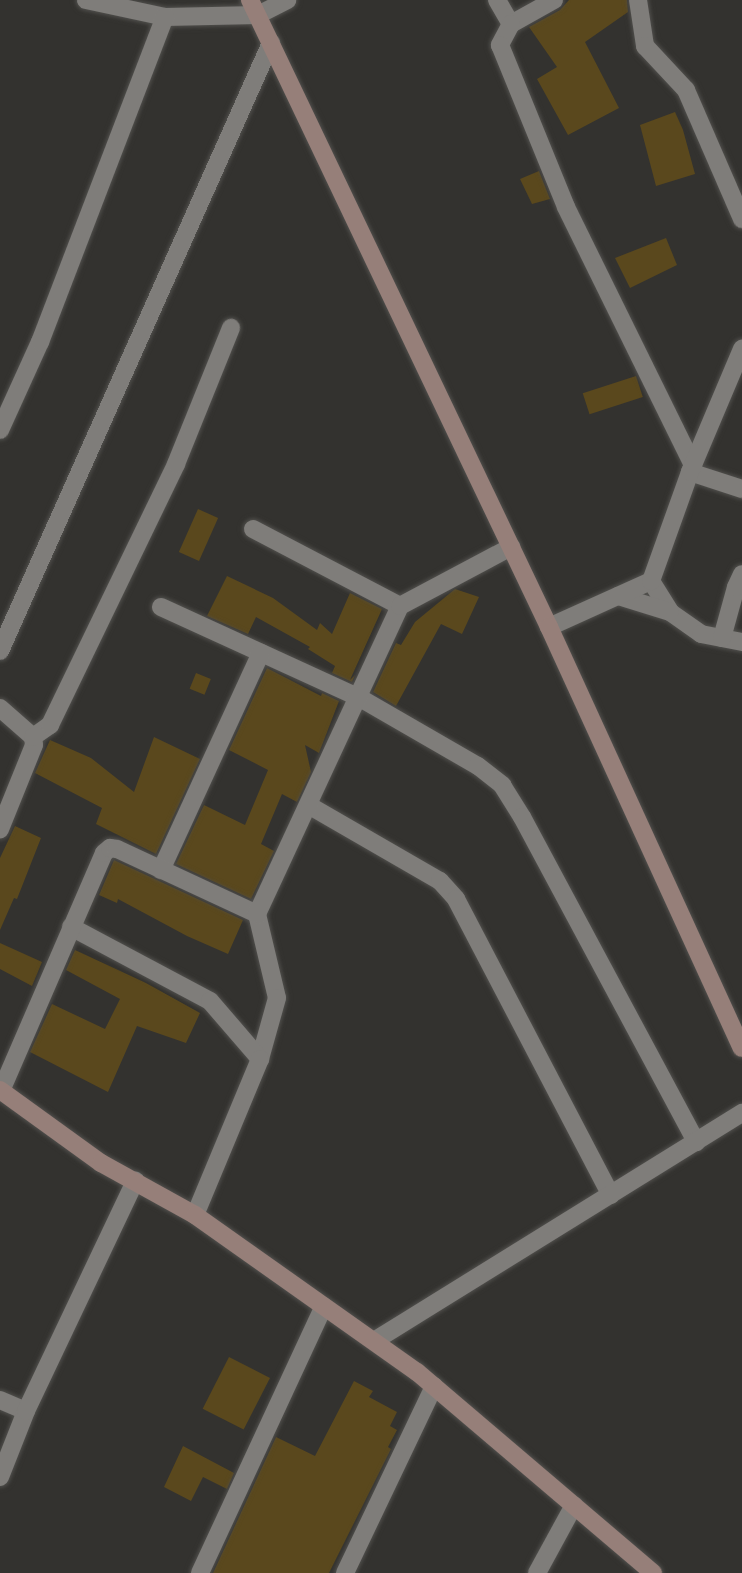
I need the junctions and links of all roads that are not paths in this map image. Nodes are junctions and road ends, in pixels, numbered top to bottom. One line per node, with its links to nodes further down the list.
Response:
1 (86, 0): 7 (street)
2 (287, 0): 6 (street)
3 (496, 0): 8 (street)
4 (554, 0): 8 (street)
5 (638, 0): 10 (street)
6 (254, 7): 7 (street); 9 (main road)
7 (165, 17): 13 (street)
8 (511, 24): 14 (street)
9 (271, 43): 17 (main road); 27 (street)
10 (742, 219)
11 (231, 328): 31 (street)
12 (742, 349): 14 (street)
13 (0, 430)
14 (691, 468): 15 (street); 19 (street)
15 (742, 489)
16 (253, 529): 21 (street)
17 (511, 547): 21 (street); 24 (main road)
18 (742, 574): 25 (street)
19 (651, 581): 20 (street); 23 (street)
20 (618, 596): 23 (street); 24 (street)
21 (400, 606): 29 (street)
22 (161, 607): 28 (street)
23 (670, 612): 25 (street)
24 (549, 627): 37 (main road)
25 (722, 638): 26 (street)
26 (742, 642)
27 (0, 651)
28 (261, 653): 29 (street); 34 (street)
29 (360, 698): 32 (street); 41 (street)
30 (0, 708): 31 (street)
31 (33, 737): 33 (street)
32 (310, 806): 35 (street); 43 (street)
33 (0, 830)
34 (161, 870): 35 (street); 36 (street)
35 (257, 914): 38 (street)
36 (71, 927): 38 (street); 39 (street)
37 (742, 1048)
38 (260, 1059): 44 (street)
39 (1, 1090): 42 (main road)
40 (742, 1114): 41 (street)
41 (696, 1142): 43 (street)
42 (135, 1181): 44 (main road); 49 (street)
43 (611, 1195): 46 (street)
44 (195, 1214): 45 (main road)
45 (324, 1306): 46 (main road); 52 (street)
46 (374, 1341): 47 (main road)
47 (434, 1386): 51 (main road); 53 (street)
48 (0, 1400): 49 (street)
49 (26, 1411): 50 (street)
50 (0, 1477)
51 (574, 1506): 54 (street); 55 (main road)
52 (200, 1573)
53 (345, 1573)
54 (537, 1573)
55 (653, 1573)

